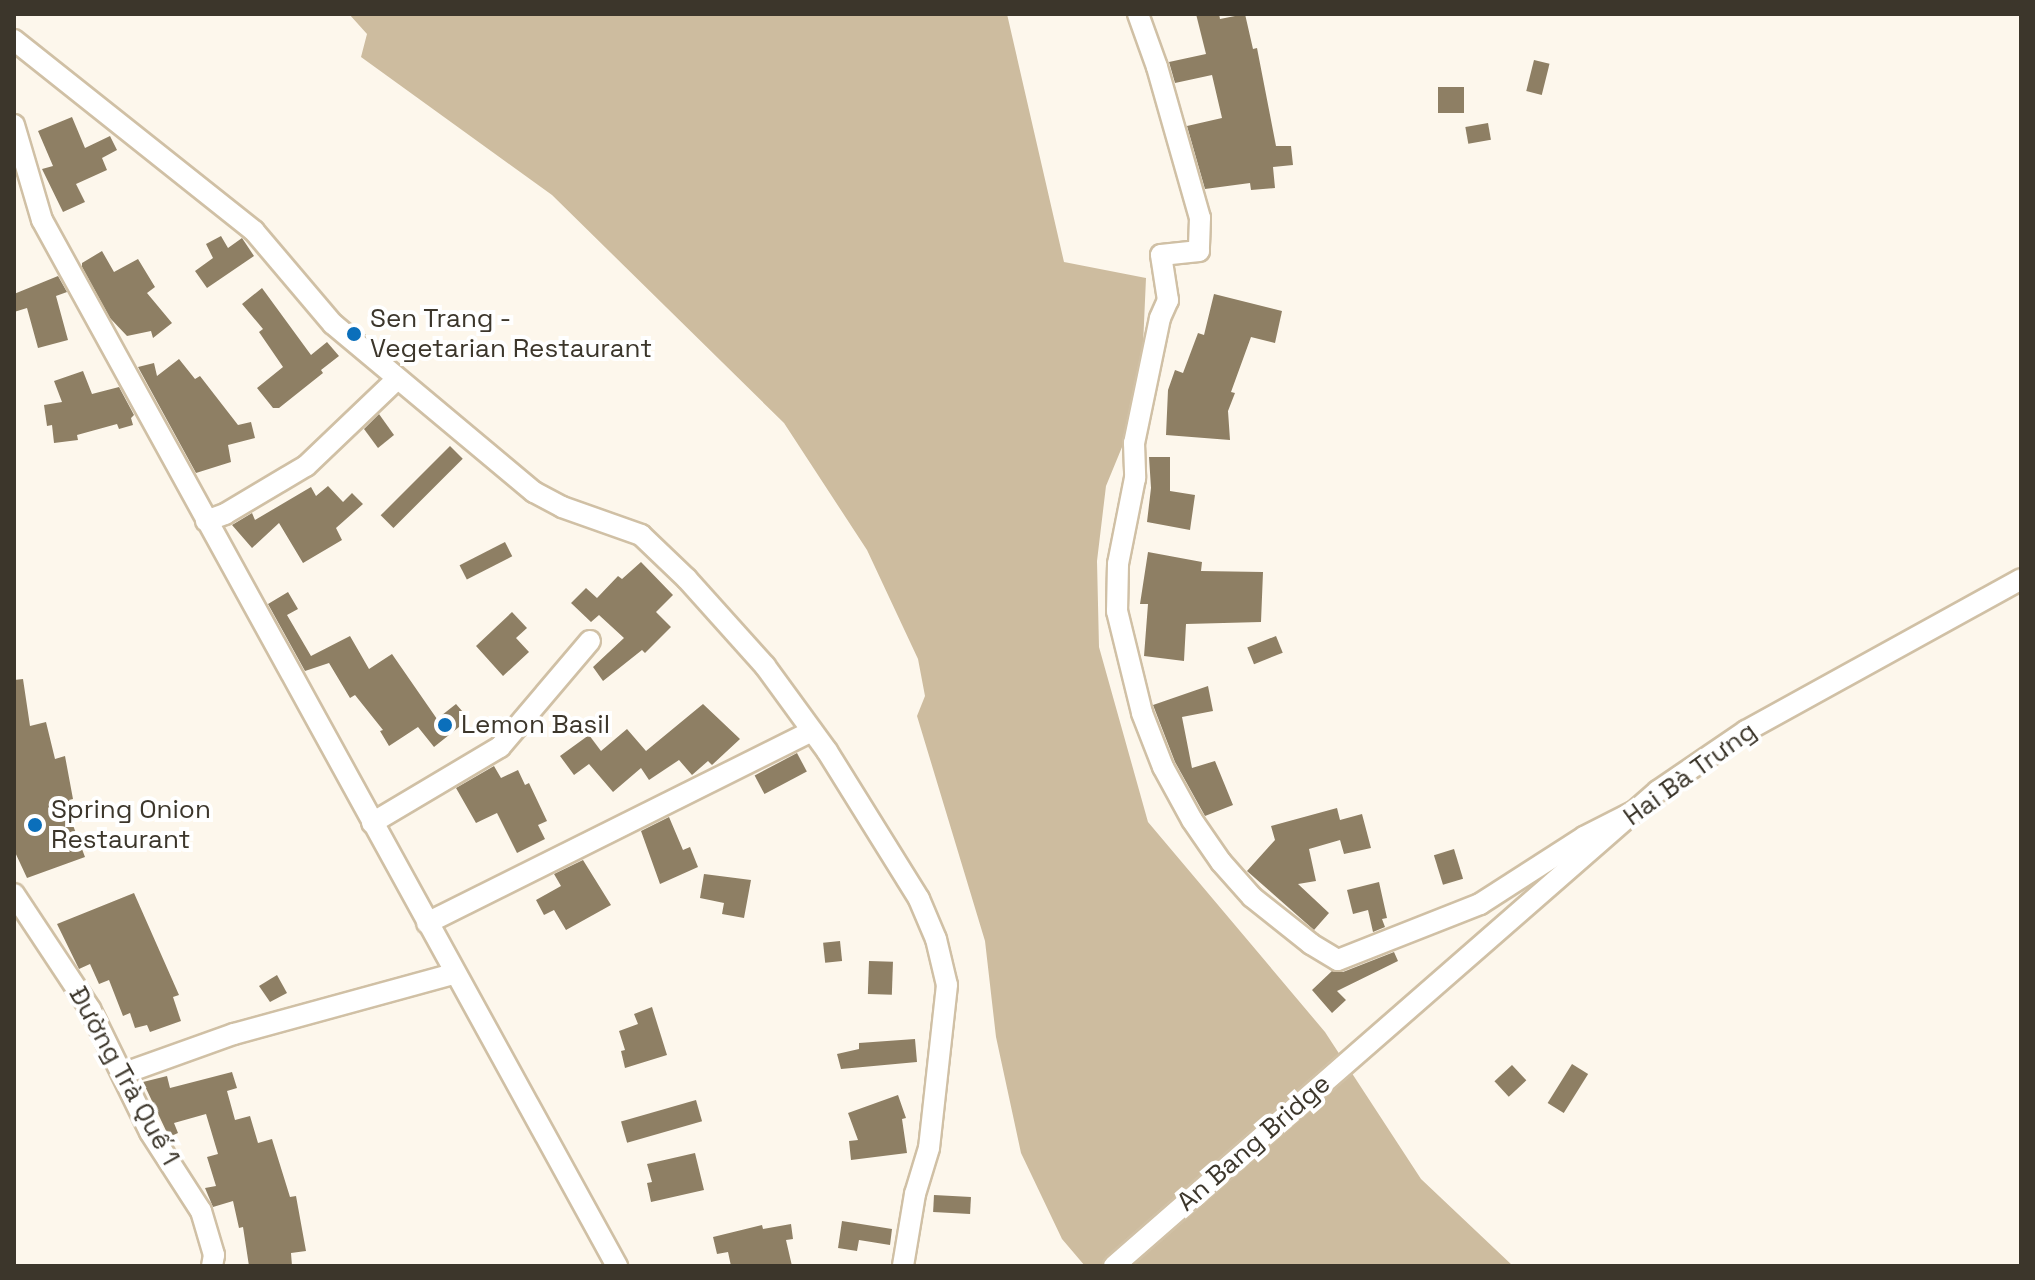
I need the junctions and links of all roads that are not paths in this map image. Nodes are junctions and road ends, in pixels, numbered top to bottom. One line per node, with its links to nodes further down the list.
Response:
1 (1138, 14): 9 (street)
2 (14, 40): 4 (street)
3 (14, 125): 5 (street)
4 (397, 379): 5 (street); 8 (street)
5 (206, 521): 10 (street)
6 (2021, 579): 9 (street, Hai Bà Trưng)
7 (590, 641): 10 (street)
8 (812, 731): 12 (street); 18 (street)
9 (1635, 811): 14 (street, Hai Bà Trưng)
10 (372, 823): 12 (street)
11 (14, 894): 15 (street, Đường Trà Quế 1)
12 (427, 923): 13 (street)
13 (454, 974): 15 (street); 17 (street)
14 (1394, 1019): 19 (street, An Bang Bridge)
15 (122, 1074): 16 (street, Đường Trà Quế 1)
16 (212, 1266)
17 (617, 1266)
18 (903, 1266)
19 (1114, 1266)

